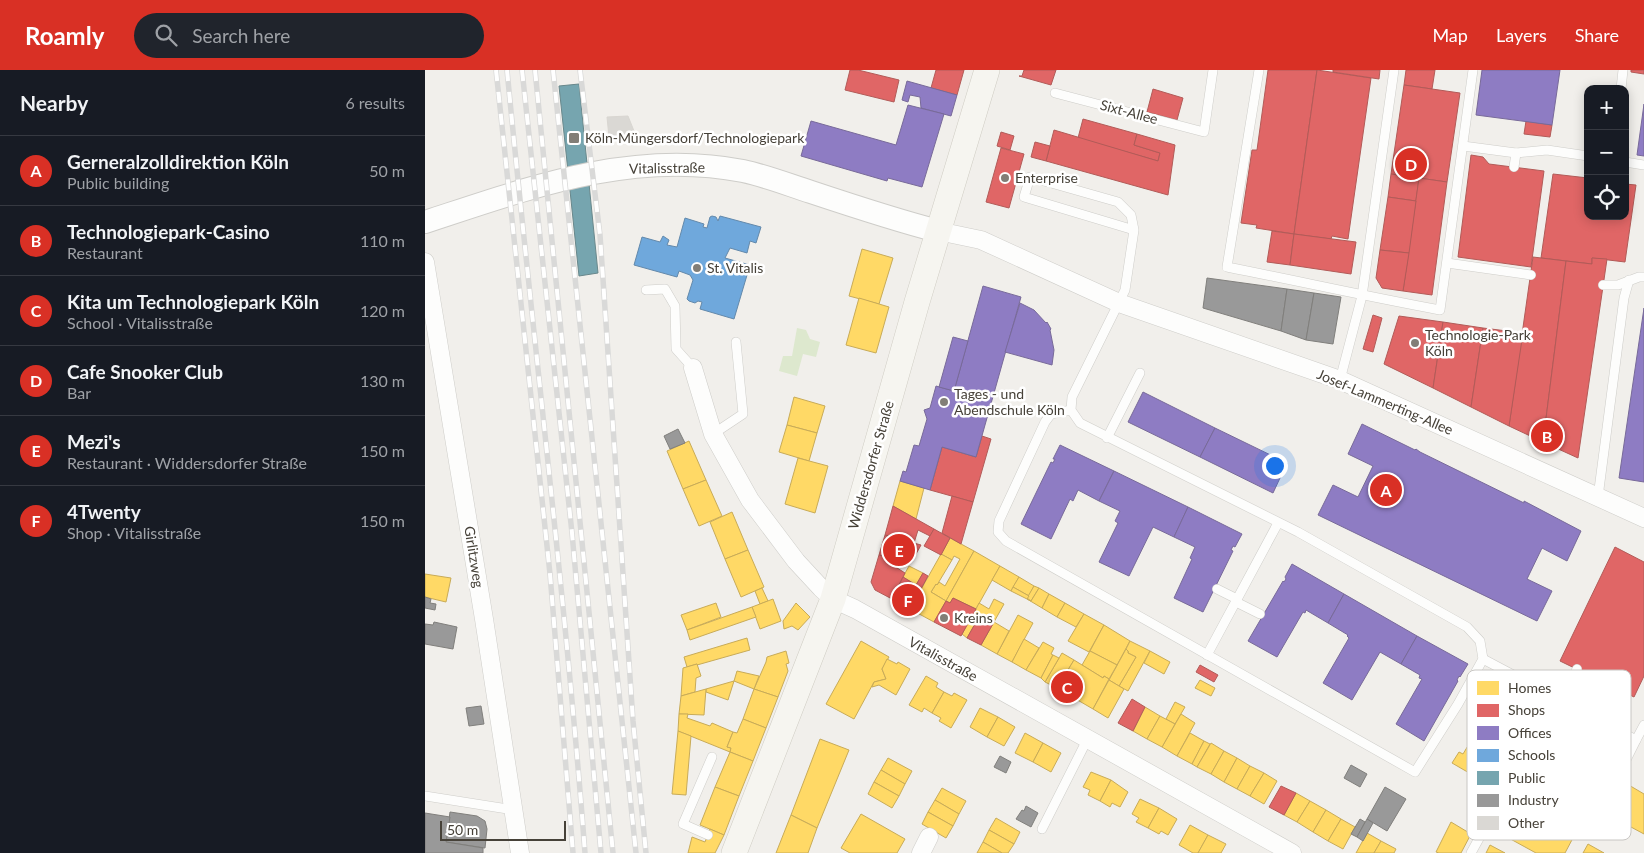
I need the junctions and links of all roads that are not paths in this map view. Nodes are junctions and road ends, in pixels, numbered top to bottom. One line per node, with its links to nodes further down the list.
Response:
1 (987, 70): 16 (main road, Widdersdorfer Straße)
2 (1259, 70): 26 (lane)
3 (1394, 70): 26 (lane)
4 (1473, 70): 9 (lane)
5 (1623, 70): 7 (lane)
6 (1212, 73): 8 (lane, Sixt-Allee)
7 (1621, 85)
8 (1055, 92)
9 (1463, 146): 10 (lane); 19 (lane)
10 (1516, 153): 11 (lane); 14 (lane)
11 (1584, 155)
12 (1629, 163): 13 (lane)
13 (1644, 165)
14 (1514, 167)
15 (425, 222): 16 (street, Vitalisstraße)
16 (938, 230): 27 (street, Josef-Lammerting-Allee); 39 (main road, Widdersdorfer Straße)
17 (1134, 230): 17 (lane); 27 (lane)
18 (425, 262): 25 (street, Girlitzweg)
19 (1447, 263): 20 (lane); 26 (lane)
20 (1531, 275)
21 (1644, 277): 22 (lane)
22 (1629, 280): 23 (lane); 35 (lane)
23 (1603, 285)
24 (646, 290): 29 (lane)
25 (428, 295): 54 (street, Girlitzweg)
26 (1362, 296): 31 (lane)
27 (1119, 303): 31 (street, Josef-Lammerting-Allee); 32 (lane)
28 (736, 342): 33 (lane)
29 (693, 368): 33 (street, Vitalisstraße)
30 (1140, 373): 34 (lane)
31 (1340, 380): 35 (street, Josef-Lammerting-Allee)
32 (1071, 410): 34 (lane); 42 (lane)
33 (713, 434): 39 (street, Vitalisstraße)
34 (1107, 438): 37 (lane)
35 (1598, 497): 36 (street, Josef-Lammerting-Allee)
36 (1644, 518)
37 (1278, 523): 40 (lane); 43 (lane)
38 (1217, 589): 40 (lane)
39 (833, 599): 49 (street, Vitalisstraße); 59 (main road, Widdersdorfer Straße)
40 (1237, 600): 41 (lane); 42 (lane)
41 (1260, 614)
42 (1207, 655): 46 (lane)
43 (1483, 659): 44 (lane); 45 (lane)
44 (1477, 670)
45 (1504, 670)
46 (1467, 688)
47 (1644, 724): 50 (lane)
48 (1631, 737): 50 (lane)
49 (1088, 738): 55 (lane); 62 (street, Vitalisstraße)
50 (1636, 740): 51 (lane)
51 (1631, 750)
52 (712, 757): 56 (lane)
53 (425, 796): 54 (lane)
54 (513, 810): 60 (street, Girlitzweg)
55 (1042, 829)
56 (708, 835)
57 (929, 837): 61 (street)
58 (1478, 840): 63 (lane)
59 (733, 848)
60 (520, 853)
61 (921, 853)
62 (1292, 853)
63 (1471, 853)

